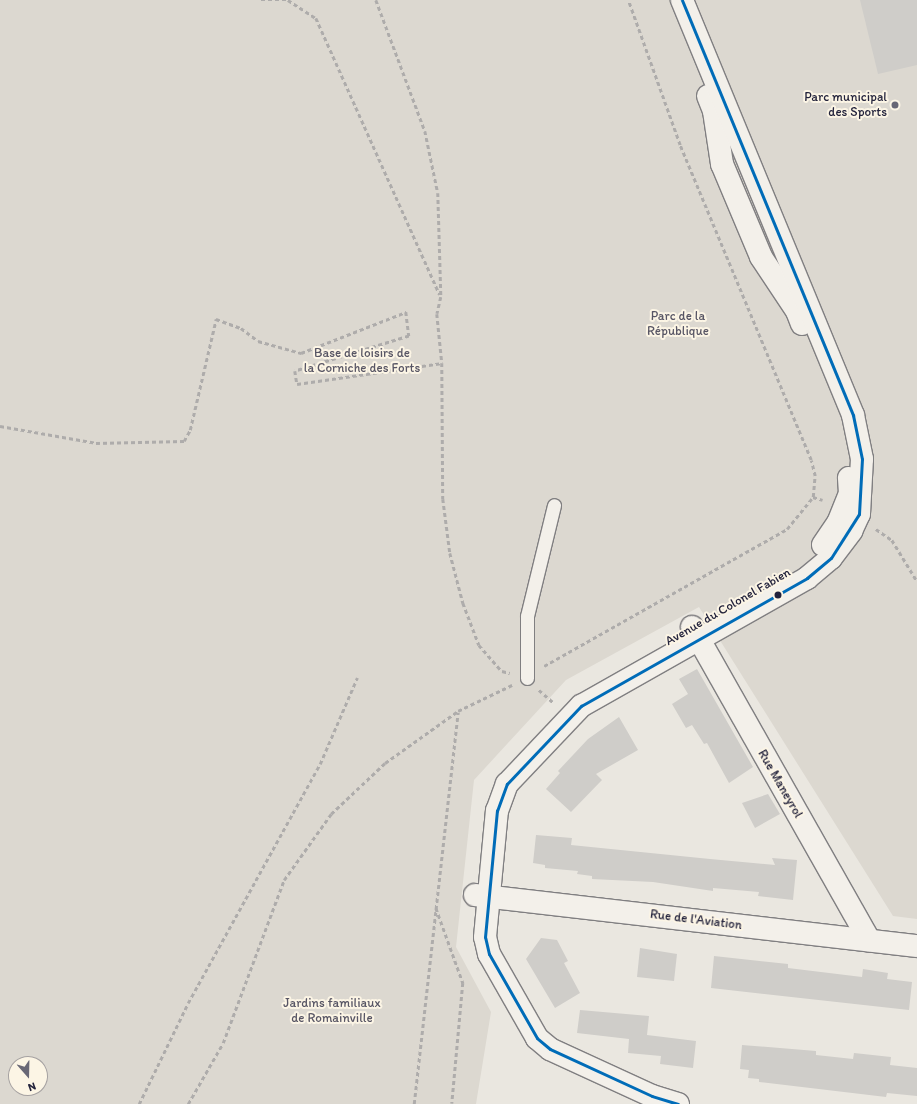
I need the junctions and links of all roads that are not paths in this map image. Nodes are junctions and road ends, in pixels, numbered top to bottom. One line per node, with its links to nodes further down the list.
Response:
1 (669, 0): 4 (street, Avenue du Colonel Fabien)
2 (682, 0): 4 (street, Avenue du Colonel Fabien)
3 (554, 505): 5 (lane)
4 (695, 633): 6 (street, Avenue du Colonel Fabien); 6 (street, Avenue du Colonel Fabien); 7 (street, Rue Maneyrol)
5 (527, 678)
6 (482, 896): 7 (street, Rue de l'Aviation); 9 (street, Avenue du Colonel Fabien); 10 (street, Avenue du Colonel Fabien)
7 (869, 940): 8 (street, Rue de l'Aviation)
8 (917, 946)
9 (640, 1104)
10 (678, 1104)

